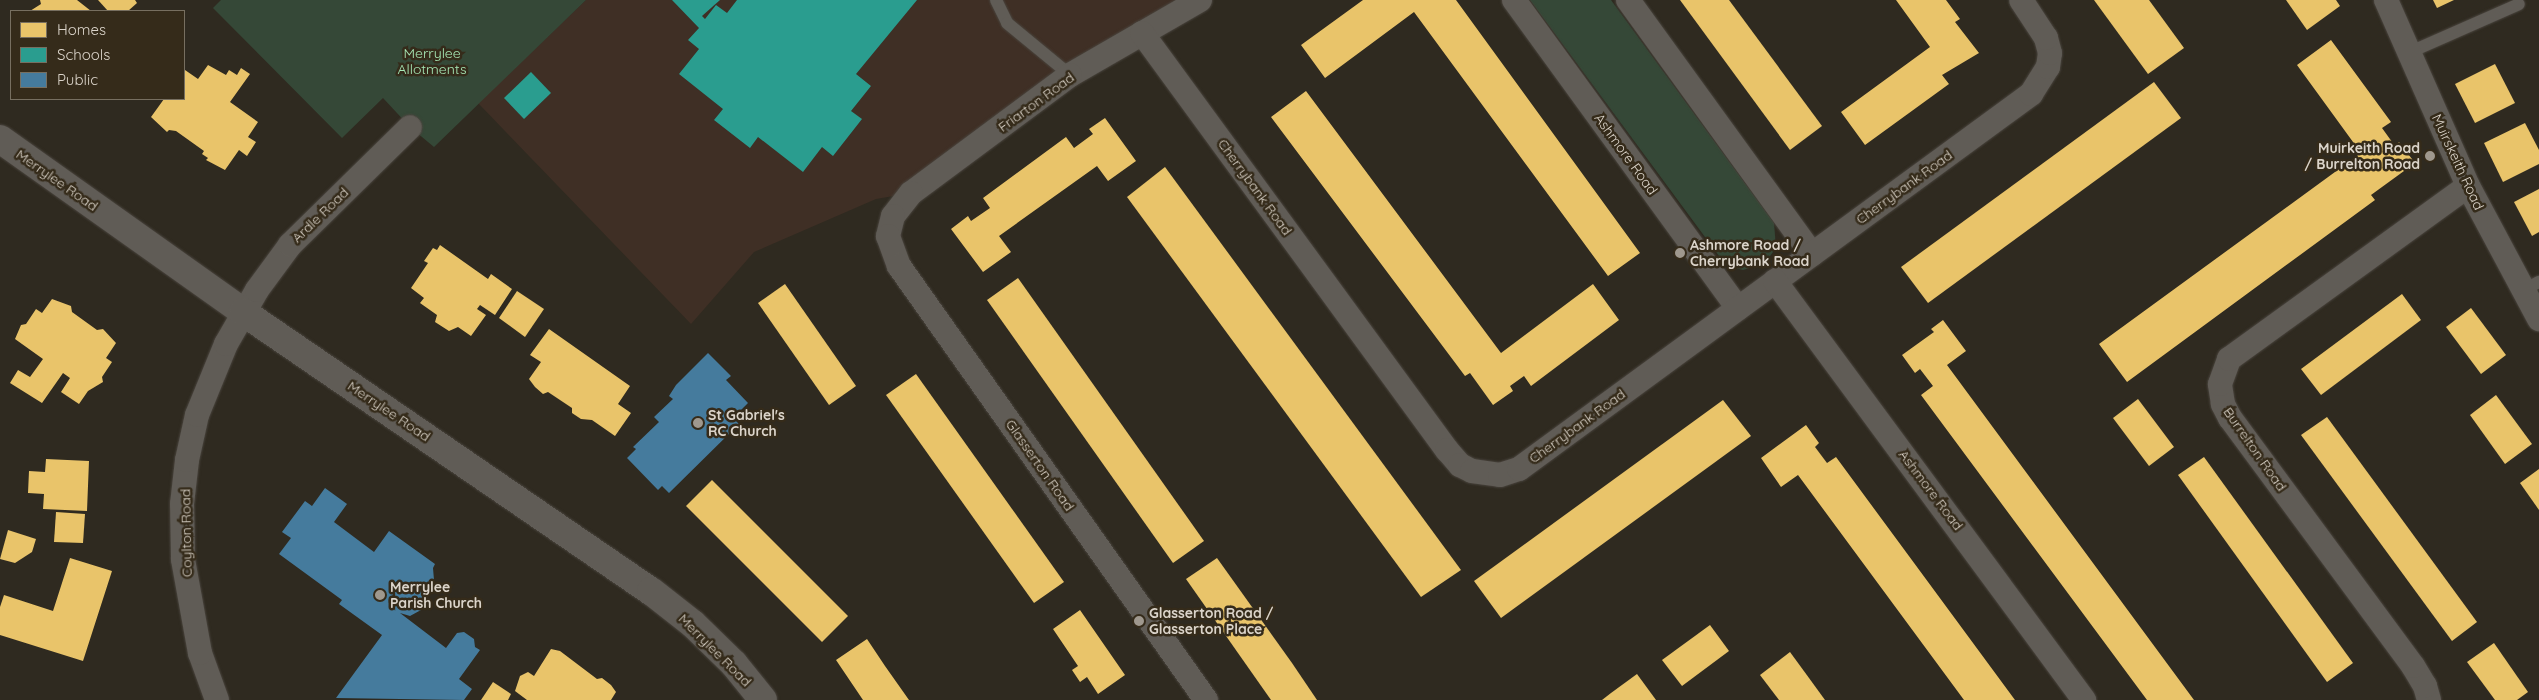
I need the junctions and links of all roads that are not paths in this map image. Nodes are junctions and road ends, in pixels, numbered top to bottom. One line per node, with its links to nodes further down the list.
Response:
1 (996, 0): 10 (lane)
2 (1200, 0): 8 (street, Friarton Road)
3 (1514, 0): 18 (street, Ashmore Road)
4 (1628, 0): 15 (street)
5 (2021, 0): 15 (street, Cherrybank Road)
6 (2386, 0): 9 (street, Muirskeith Road)
7 (2519, 4): 9 (lane)
8 (1142, 33): 10 (street, Friarton Road); 18 (street, Cherrybank Road)
9 (2408, 53): 13 (street, Muirskeith Road)
10 (1070, 75): 14 (street, Friarton Road)
11 (410, 127): 19 (street, Ardle Road)
12 (0, 139): 19 (main road, Merrylee Road)
13 (2468, 186): 17 (street, Muirskeith Road); 25 (street, Burrelton Road)
14 (891, 225): 23 (street, Glasserton Road)
15 (1812, 254): 16 (street, Cherrybank Road)
16 (1775, 281): 18 (street, Cherrybank Road); 24 (street, Ashmore Road)
17 (2531, 286): 20 (street, Muirskeith Road)
18 (1738, 308)
19 (243, 312): 21 (street, Coylton Road); 22 (main road, Merrylee Road)
20 (2539, 319)
21 (216, 700)
22 (763, 700)
23 (1206, 700)
24 (2084, 700)
25 (2429, 700)

